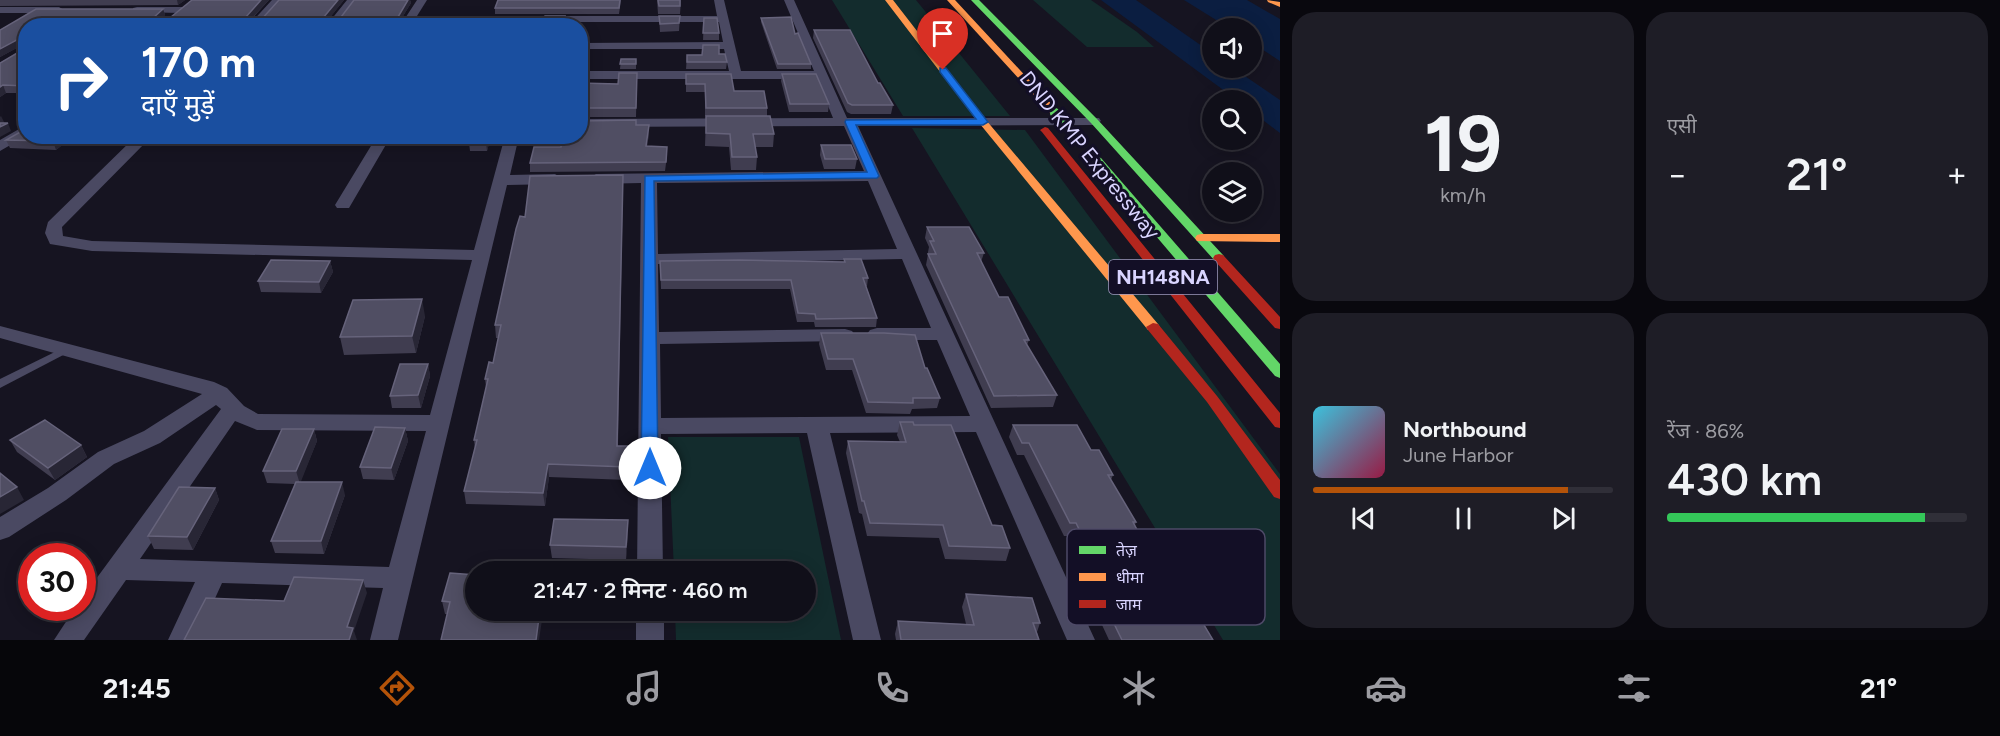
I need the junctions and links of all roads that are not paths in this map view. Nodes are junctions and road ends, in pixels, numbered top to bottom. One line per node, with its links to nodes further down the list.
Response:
1 (194, 0): 12 (street)
2 (278, 0): 17 (street)
3 (352, 0): 18 (street)
4 (422, 0): 19 (street)
5 (719, 0): 20 (street)
6 (789, 0): 26 (street)
7 (889, 0): 30 (main road)
8 (951, 0): 53 (main road, DND KMP Expressway / NH148NA, bridge)
9 (975, 0): 28 (main road)
10 (1271, 0): 11 (main road)
11 (1280, 5)
12 (182, 9): 15 (street); 16 (street)
13 (0, 10): 14 (street)
14 (74, 10)
15 (128, 10)
16 (171, 18)
17 (261, 18)
18 (338, 18)
19 (410, 18)
20 (723, 19): 21 (street); 22 (street)
21 (588, 20)
22 (729, 45): 23 (street); 25 (street)
23 (588, 46)
24 (588, 75): 25 (street)
25 (736, 75): 26 (street)
26 (822, 75): 29 (street)
27 (1029, 110): 57 (main road, DND KMP Expressway / NH148NA)
28 (1094, 121): 30 (street); 42 (main road)
29 (846, 122): 30 (street); 31 (street); 37 (street)
30 (983, 122): 61 (main road)
31 (588, 123)
32 (18, 135): 36 (street)
33 (137, 144): 44 (street)
34 (379, 144): 40 (street)
35 (510, 144): 39 (street)
36 (0, 147)
37 (873, 176): 38 (street); 43 (street)
38 (649, 178): 39 (street); 47 (street)
39 (501, 180): 44 (street)
40 (343, 205)
41 (1280, 237): 42 (main road)
42 (1201, 238): 45 (main road)
43 (909, 254): 47 (street); 50 (street)
44 (482, 255): 56 (street)
45 (1216, 256): 46 (main road); 48 (main road)
46 (1238, 256)
47 (649, 259): 51 (street)
48 (1280, 325)
49 (0, 332): 52 (street)
50 (944, 334): 51 (street); 58 (street)
51 (649, 338): 60 (street)
52 (65, 350): 54 (lane); 55 (street)
53 (1280, 373)
54 (0, 384)
55 (226, 401): 56 (street); 62 (street); 64 (street)
56 (439, 423): 66 (street)
57 (1280, 423)
58 (984, 424): 59 (street); 67 (street)
59 (817, 425): 60 (street); 74 (street)
60 (650, 426): 63 (street)
61 (1280, 493)
62 (0, 530)
63 (650, 561)
64 (119, 569): 65 (street); 70 (street)
65 (214, 571): 66 (street); 71 (street)
66 (400, 578): 72 (street)
67 (1067, 609)
68 (650, 621): 73 (street)
69 (1074, 625): 75 (street)
70 (68, 640)
71 (182, 640)
72 (384, 640)
73 (650, 640)
74 (867, 640)
75 (1081, 640)

